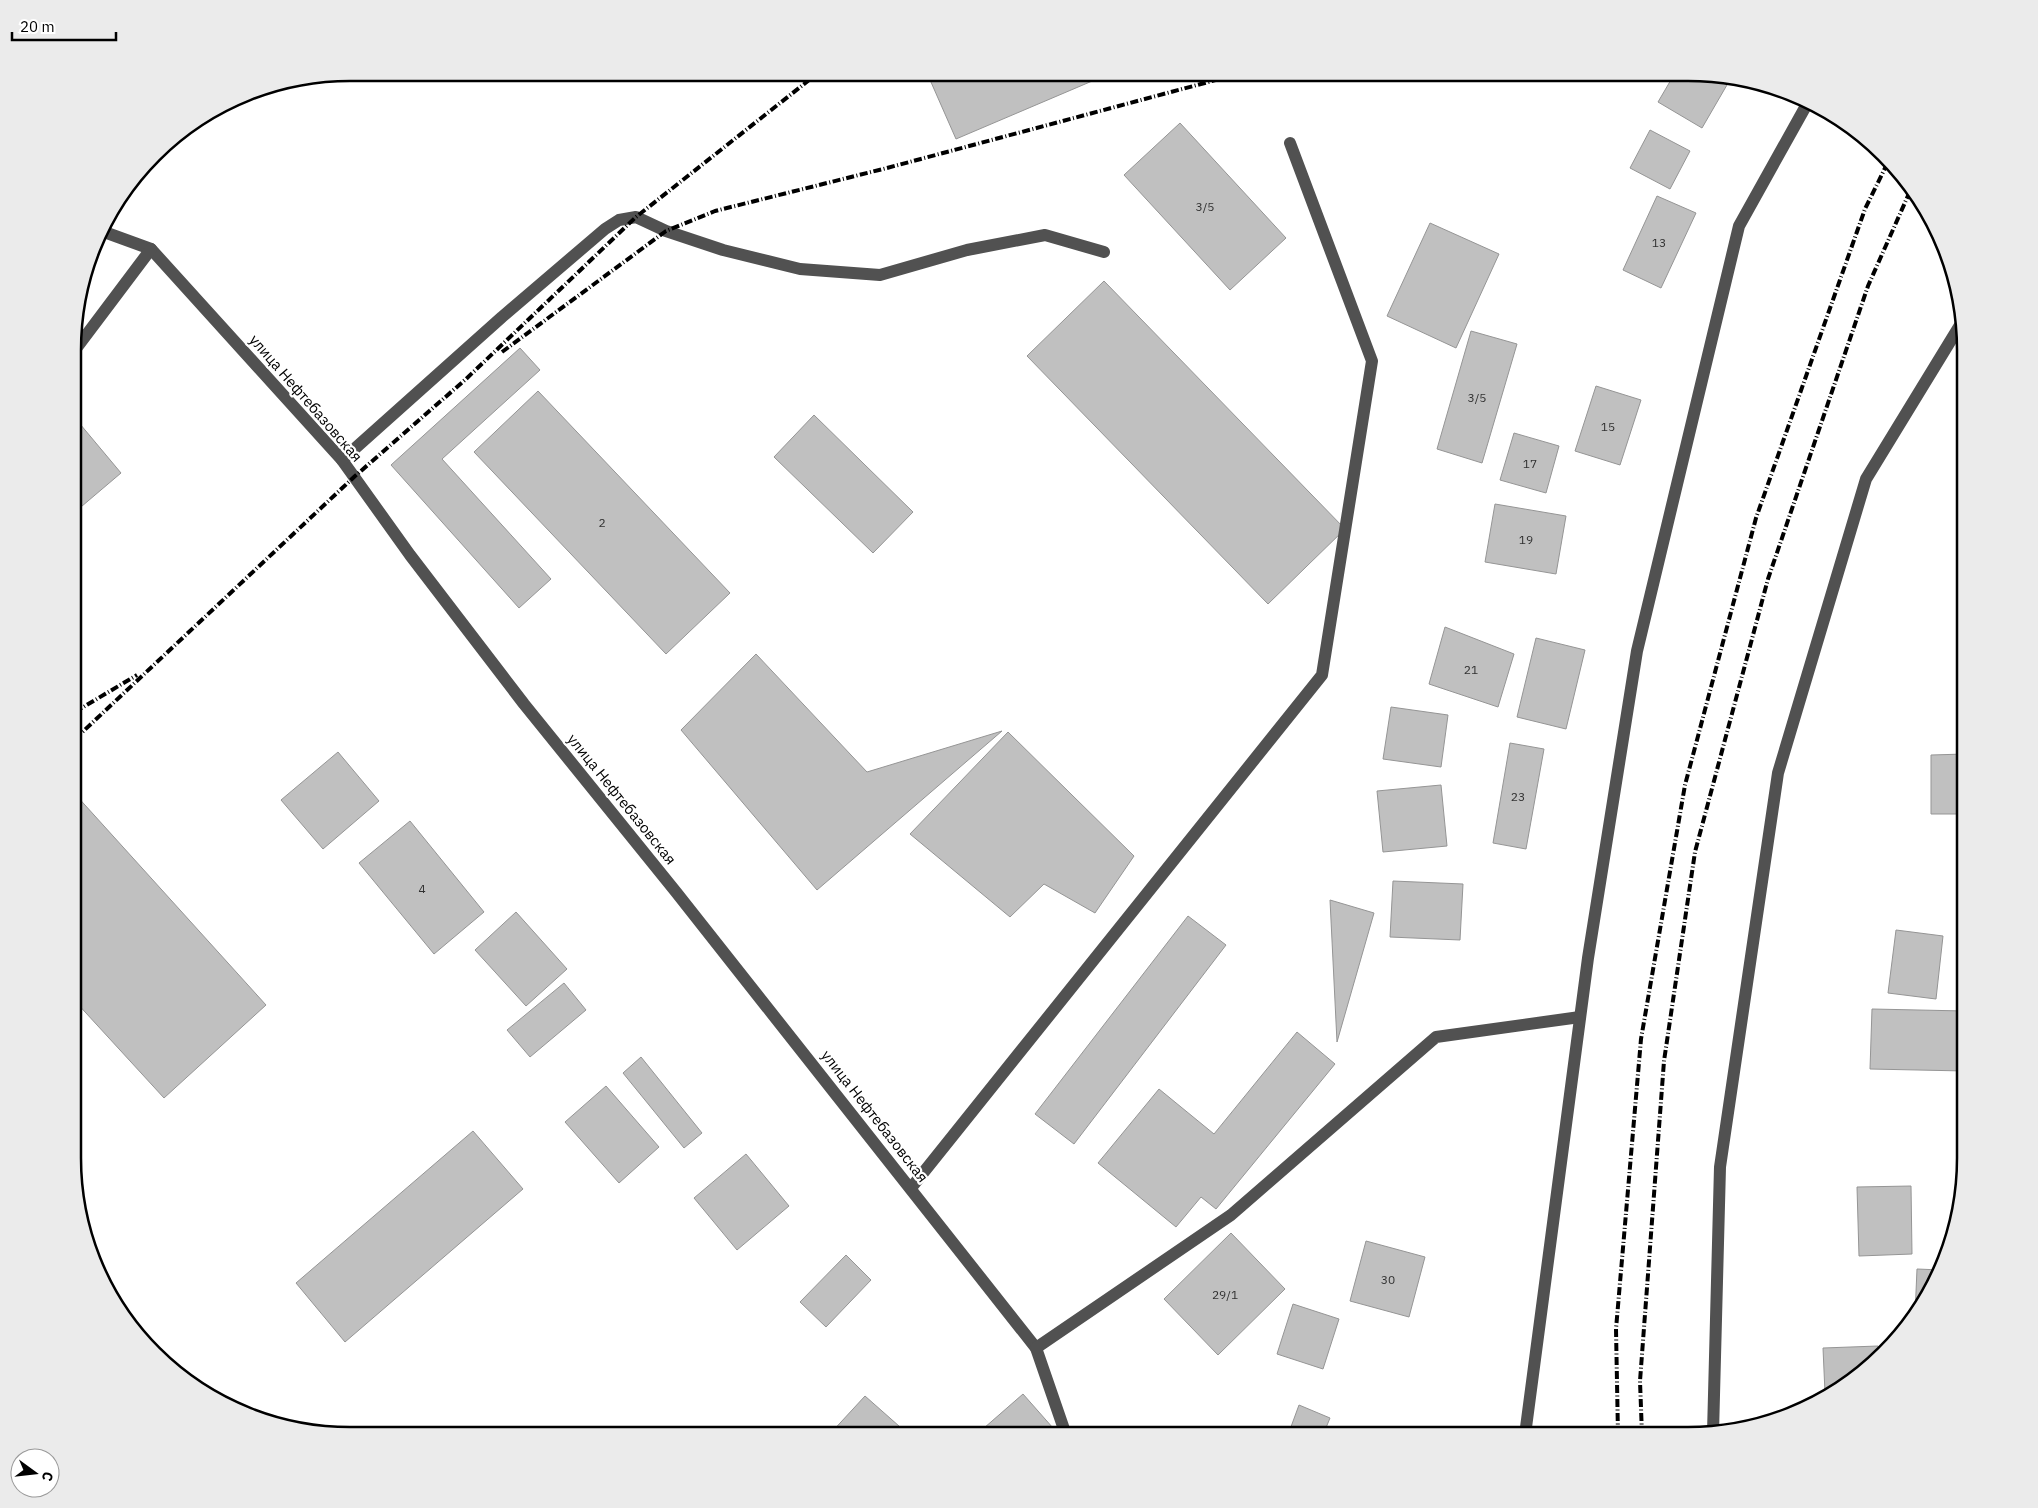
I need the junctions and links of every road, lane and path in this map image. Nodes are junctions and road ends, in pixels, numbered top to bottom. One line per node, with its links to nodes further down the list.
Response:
1 (1806, 108): 9 (street)
2 (1290, 143): 10 (street)
3 (108, 233): 4 (street, улица Нефтебазовская)
4 (151, 249): 7 (street); 8 (street, улица Нефтебазовская)
5 (1104, 252): 8 (street)
6 (1956, 332): 12 (street)
7 (82, 341)
8 (342, 460): 10 (street, улица Нефтебазовская)
9 (1580, 1017): 11 (street); 14 (street)
10 (911, 1188): 11 (street, улица Нефтебазовская)
11 (1036, 1348): 13 (street, улица Нефтебазовская)
12 (1713, 1425)
13 (1063, 1427)
14 (1525, 1427)

